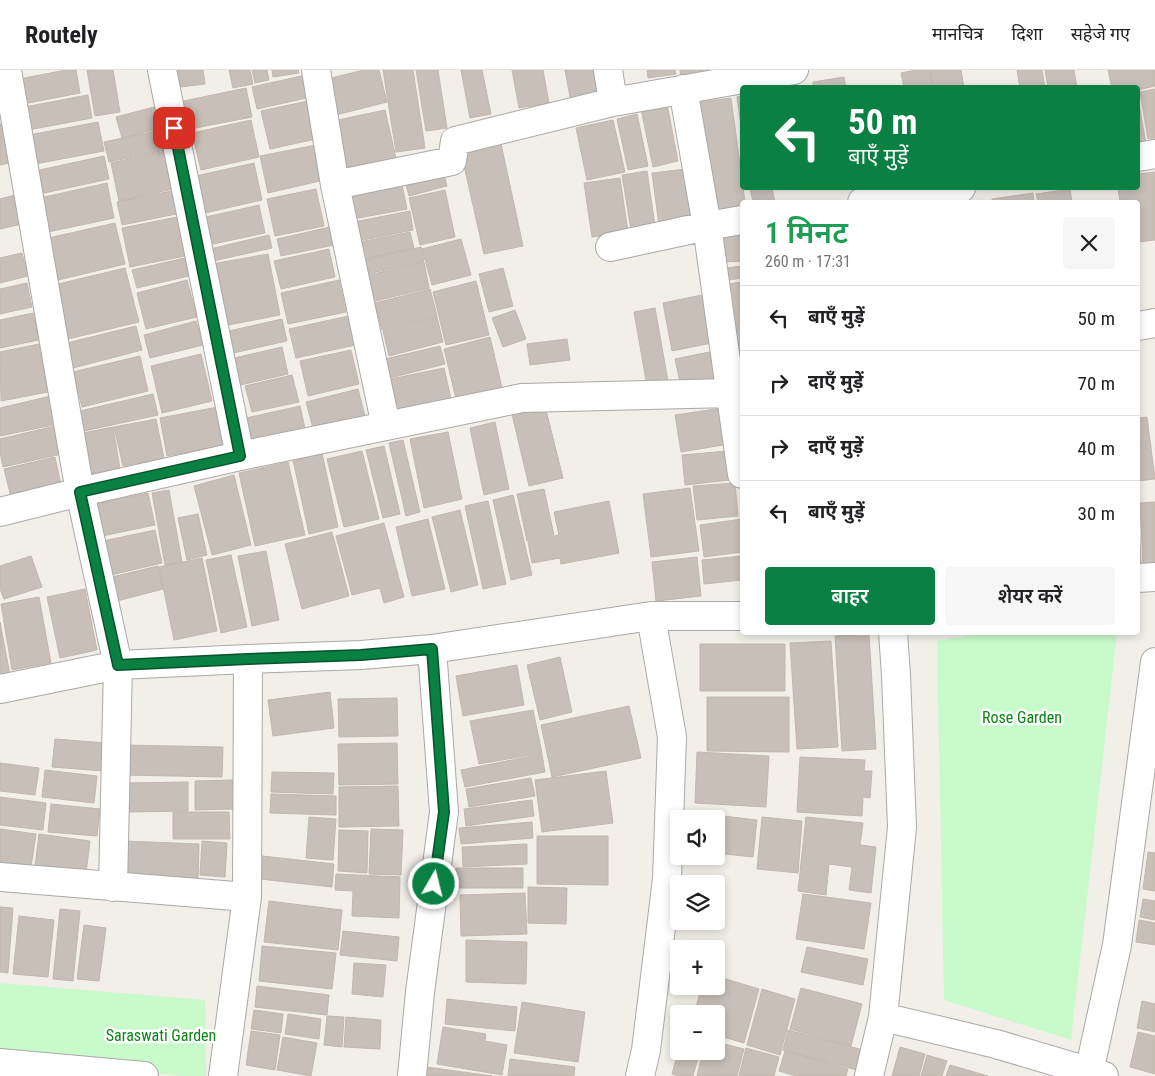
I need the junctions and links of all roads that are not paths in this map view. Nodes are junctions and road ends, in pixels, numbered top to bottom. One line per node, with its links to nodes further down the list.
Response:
1 (7, 70): 22 (street)
2 (162, 70): 21 (street)
3 (316, 70): 10 (street)
4 (608, 70): 7 (street)
5 (794, 70): 6 (street)
6 (683, 89): 7 (street); 14 (street)
7 (613, 102): 10 (street)
8 (1155, 154): 9 (street)
9 (1140, 157)
10 (335, 185): 19 (street)
11 (947, 190): 12 (street)
12 (876, 200)
13 (740, 220): 14 (street)
14 (707, 226): 15 (street); 18 (street)
15 (610, 247)
16 (1155, 324): 17 (street)
17 (1140, 326)
18 (737, 392): 19 (street); 20 (street)
19 (386, 426): 21 (street)
20 (740, 441)
21 (240, 456): 22 (street)
22 (80, 492): 23 (street); 32 (street)
23 (0, 512)
24 (1155, 577): 25 (street)
25 (1140, 578)
26 (651, 616): 27 (street); 29 (street); 43 (street)
27 (740, 616)
28 (893, 635): 37 (street)
29 (432, 649): 30 (street); 42 (street)
30 (248, 659): 32 (street); 36 (street)
31 (1155, 662): 39 (street)
32 (118, 665): 33 (street); 35 (street)
33 (0, 689)
34 (0, 878): 35 (street)
35 (113, 887): 36 (street)
36 (247, 897): 41 (street)
37 (883, 1017): 39 (street); 44 (street)
38 (0, 1063): 40 (street)
39 (1096, 1074)
40 (144, 1076)
41 (223, 1076)
42 (412, 1076)
43 (640, 1076)
44 (869, 1076)

